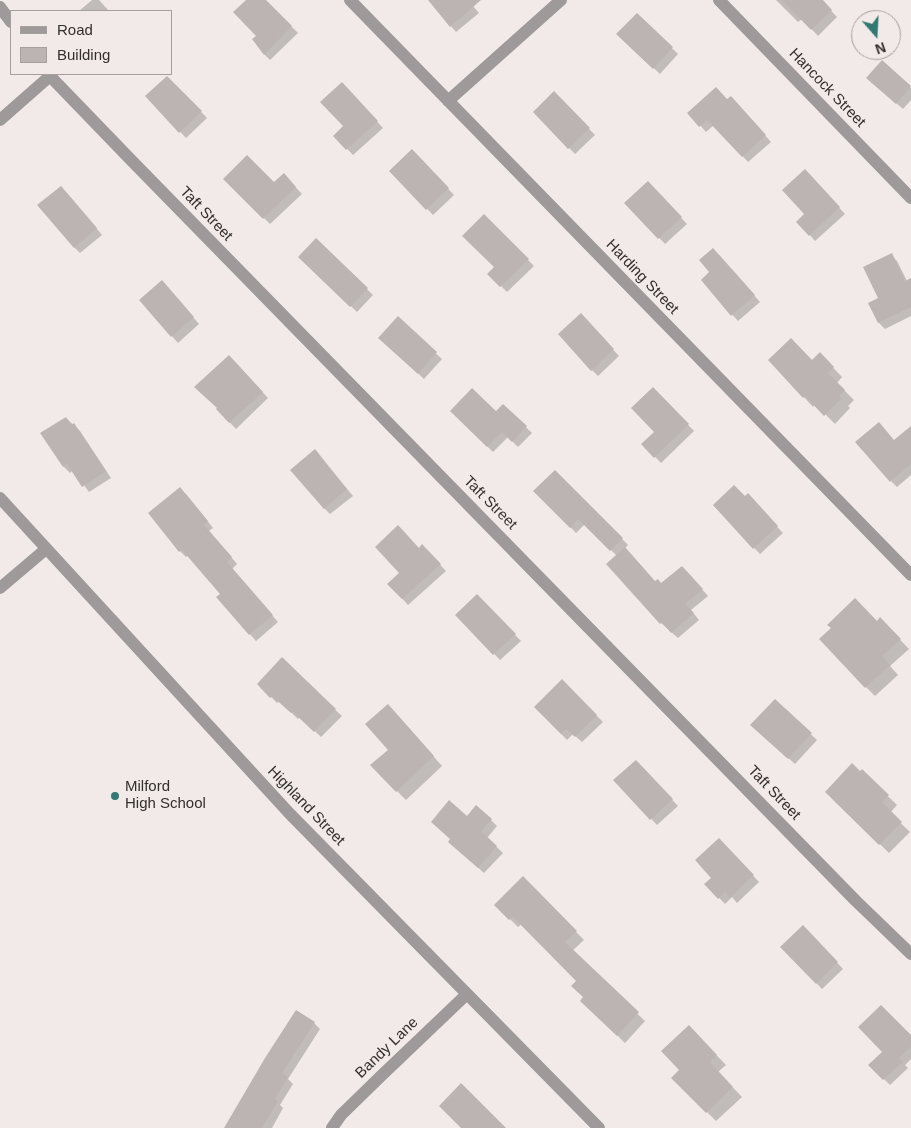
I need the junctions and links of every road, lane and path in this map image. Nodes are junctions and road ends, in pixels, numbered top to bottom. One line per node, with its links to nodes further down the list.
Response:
1 (350, 0): 7 (street, Harding Street)
2 (561, 0): 7 (street)
3 (719, 0): 9 (street, Hancock Street)
4 (0, 7): 5 (street)
5 (10, 21)
6 (49, 75): 8 (street); 14 (street, Taft Street)
7 (448, 101): 12 (street, Harding Street)
8 (0, 120)
9 (911, 198)
10 (0, 498): 11 (street, Highland Street)
11 (46, 549): 13 (street); 15 (street, Highland Street)
12 (911, 575)
13 (0, 588)
14 (911, 954)
15 (468, 994): 16 (street, Bandy Lane); 17 (street, Highland Street)
16 (332, 1128)
17 (599, 1128)

